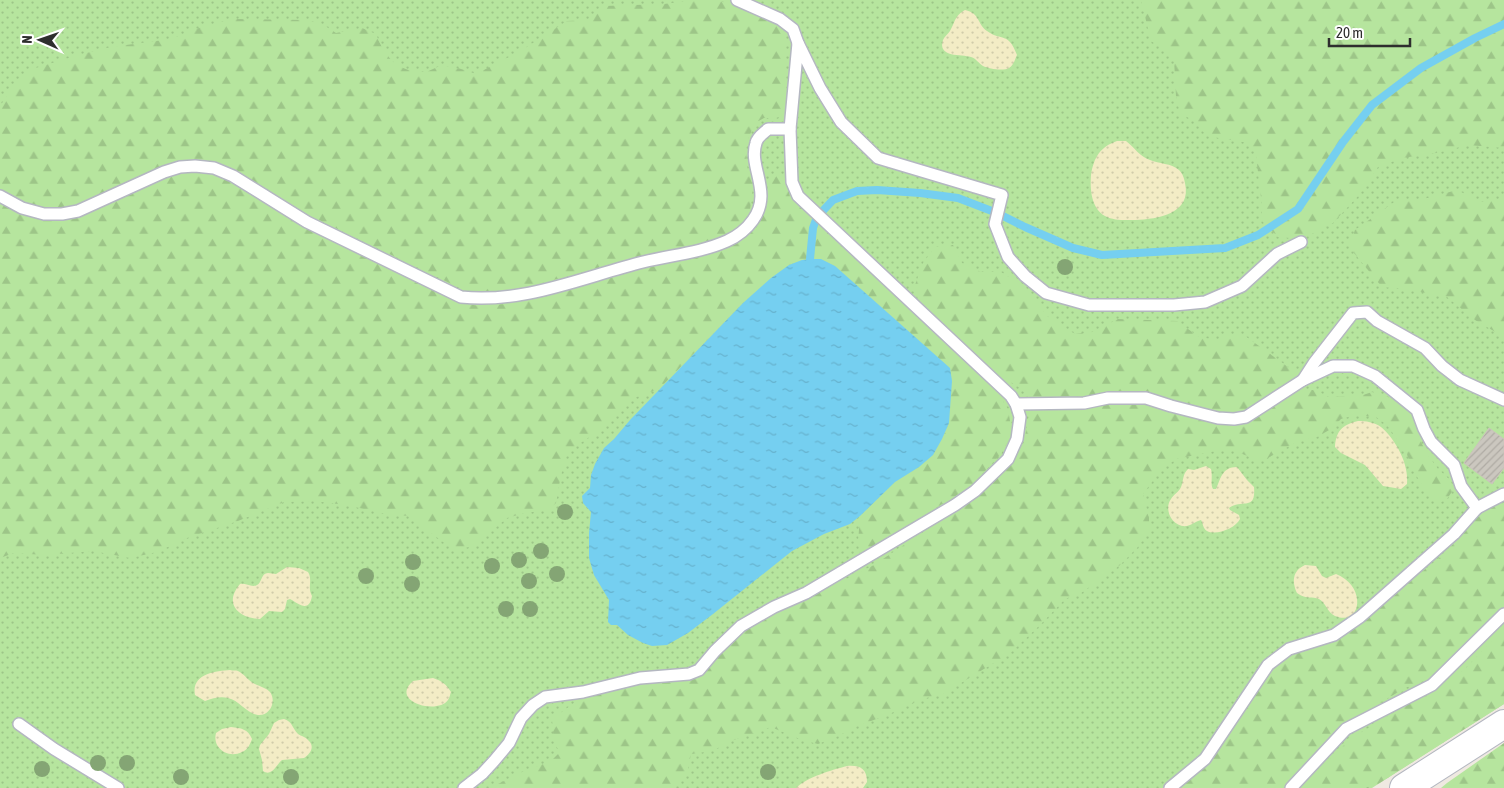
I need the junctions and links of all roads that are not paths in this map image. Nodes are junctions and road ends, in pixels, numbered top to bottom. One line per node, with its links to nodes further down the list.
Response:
1 (738, 0): 2 (lane)
2 (798, 43): 3 (lane); 5 (lane)
3 (790, 129): 4 (lane); 8 (lane)
4 (0, 196)
5 (1301, 242)
6 (1303, 380): 7 (lane); 8 (lane); 10 (lane)
7 (1504, 400)
8 (1016, 404): 15 (lane)
9 (1504, 494): 10 (lane)
10 (1477, 508): 16 (lane)
11 (1504, 614): 17 (lane)
12 (19, 724): 14 (lane)
13 (1504, 724): 18 (street)
14 (118, 788)
15 (464, 788)
16 (1170, 788)
17 (1291, 788)
18 (1404, 788)

